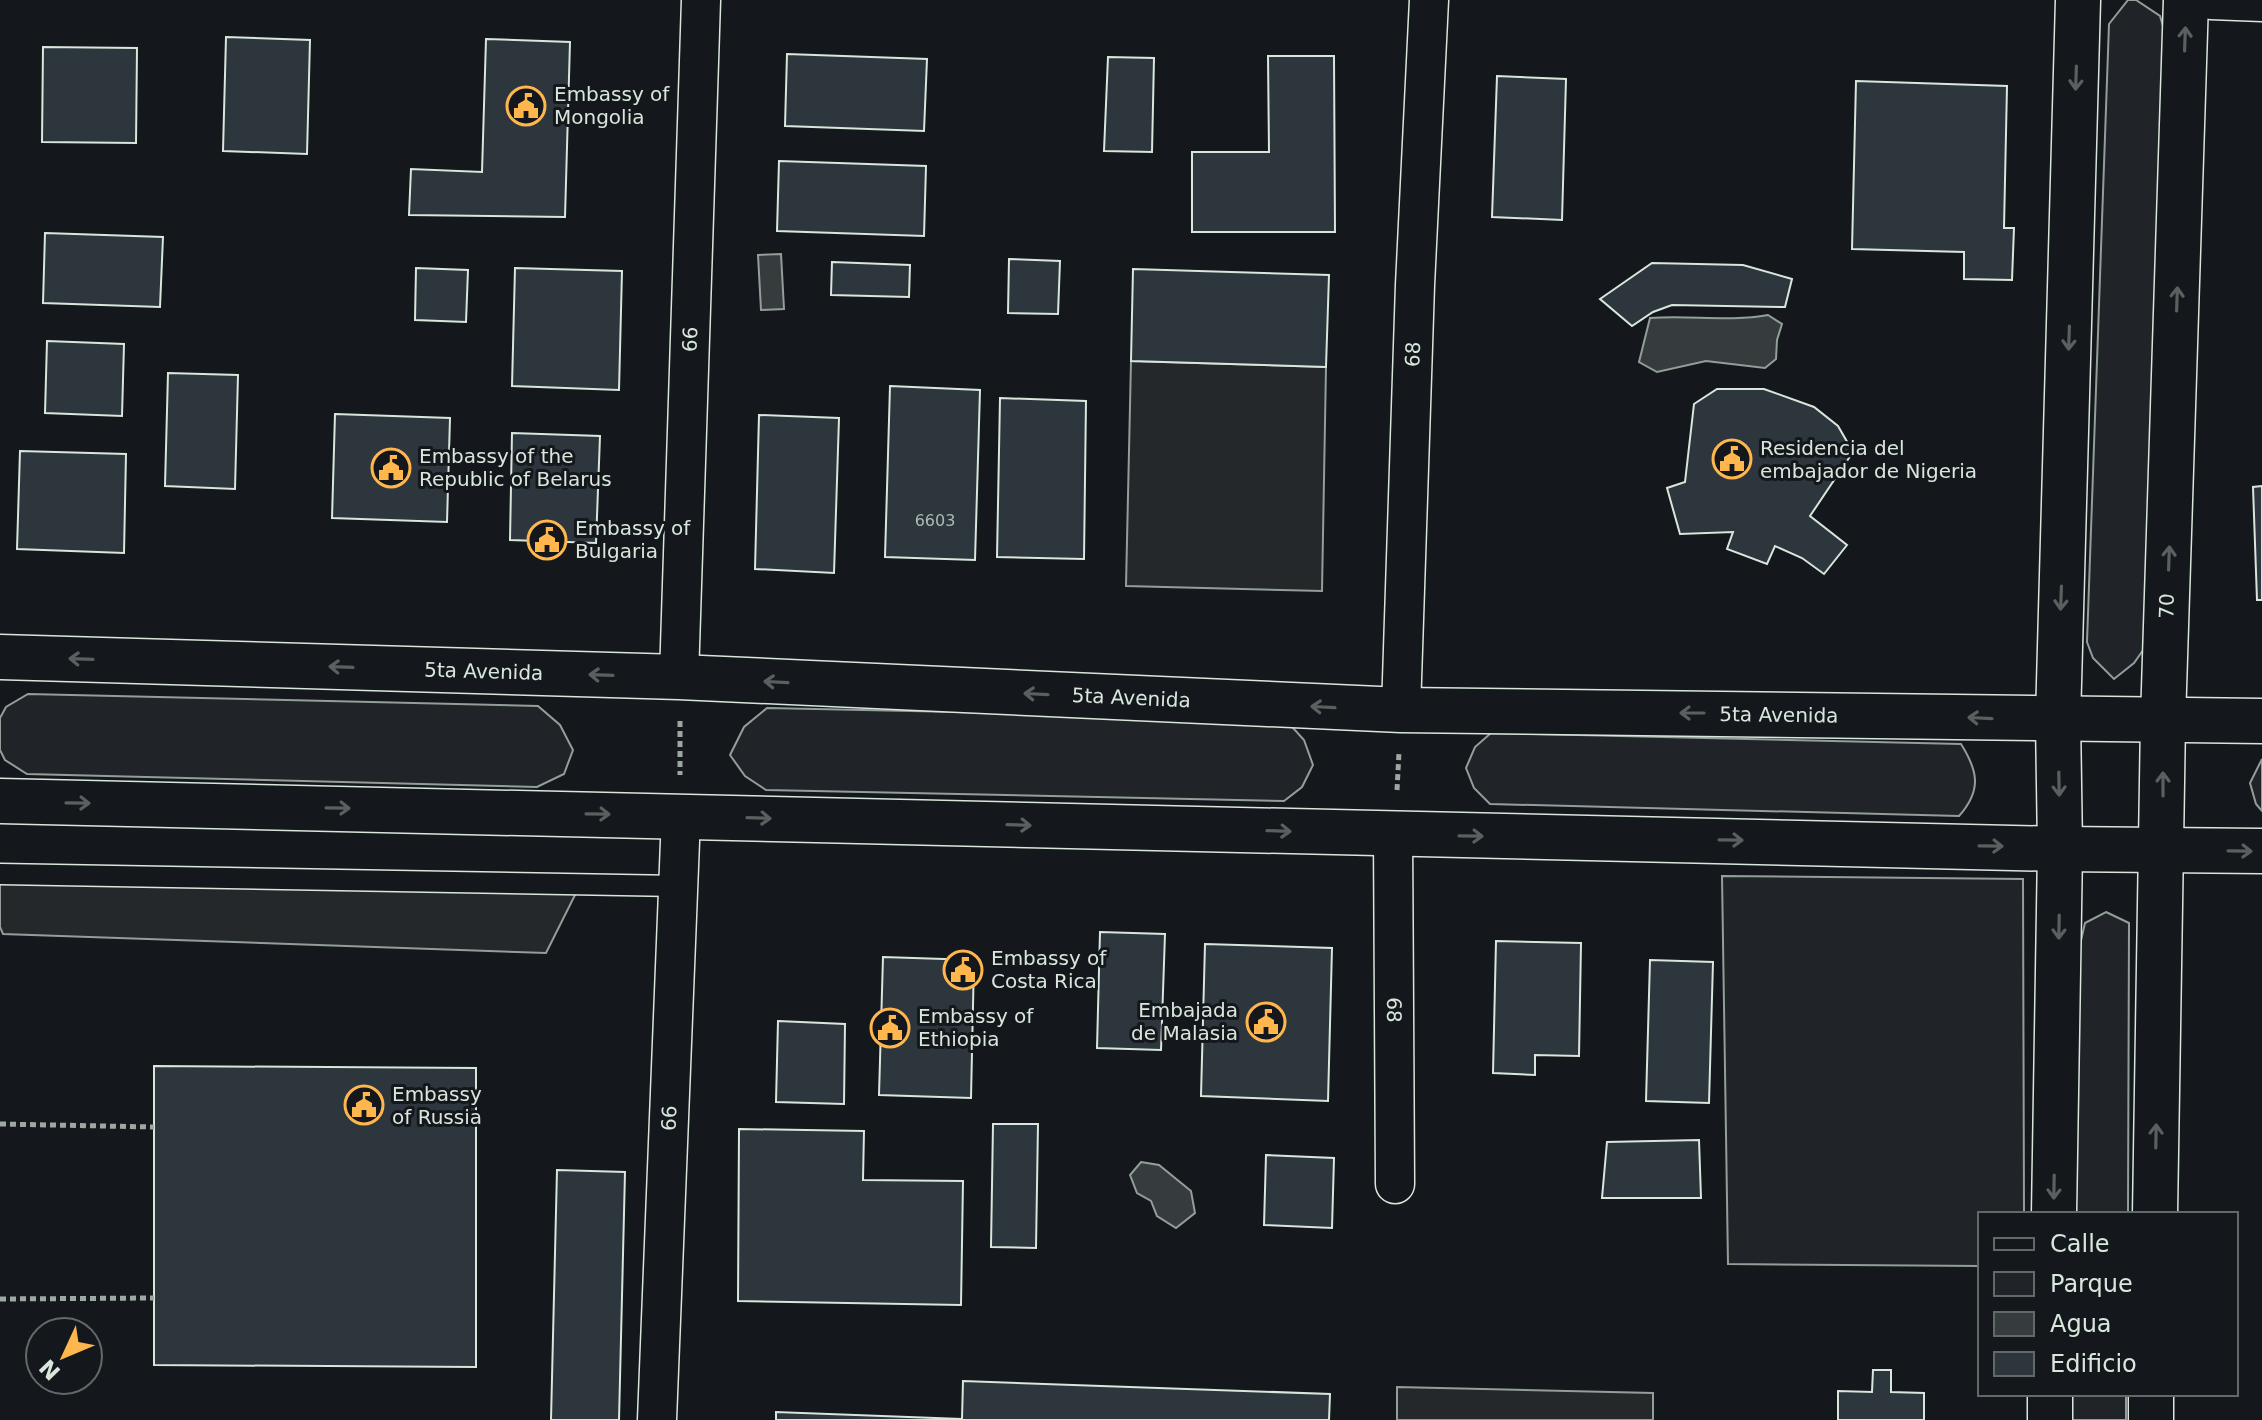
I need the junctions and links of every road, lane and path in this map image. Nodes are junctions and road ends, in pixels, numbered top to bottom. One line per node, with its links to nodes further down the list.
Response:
1 (701, 0): 8 (street, 66)
2 (1429, 0): 9 (street, 68)
3 (2078, 0): 10 (main road, one-way to 10)
4 (2186, 0): 11 (main road, 70, one-way to 4)
5 (2211, 0): 6 (street)
6 (2262, 2)
7 (0, 657): 8 (main road, 5ta Avenida, one-way to 7)
8 (679, 677): 9 (main road, 5ta Avenida, one-way to 8); 14 (path)
9 (1401, 710): 10 (main road, 5ta Avenida, one-way to 9); 15 (path)
10 (2058, 719): 11 (main road, 5ta Avenida); 16 (main road, one-way to 16)
11 (2163, 720): 12 (main road, 5ta Avenida); 17 (main road, 70, one-way to 11)
12 (2262, 721)
13 (0, 801): 14 (main road, one-way to 14)
14 (681, 816): 15 (main road, one-way to 15); 20 (street, 66)
15 (1393, 834): 16 (main road, one-way to 16); 23 (street, 68)
16 (2060, 849): 17 (main road); 24 (main road, one-way to 24)
17 (2162, 849): 18 (main road, one-way to 18); 25 (main road, 70, one-way to 17)
18 (2262, 851)
19 (0, 874): 20 (lane)
20 (678, 886): 30 (street, 66)
21 (0, 1124): 22 (path)
22 (154, 1127)
23 (1395, 1184)
24 (2054, 1212)
25 (2155, 1212)
26 (154, 1298): 27 (path)
27 (0, 1299)
28 (2050, 1396): 31 (main road)
29 (2151, 1396): 32 (main road)
30 (657, 1420)
31 (2050, 1420)
32 (2151, 1420)

